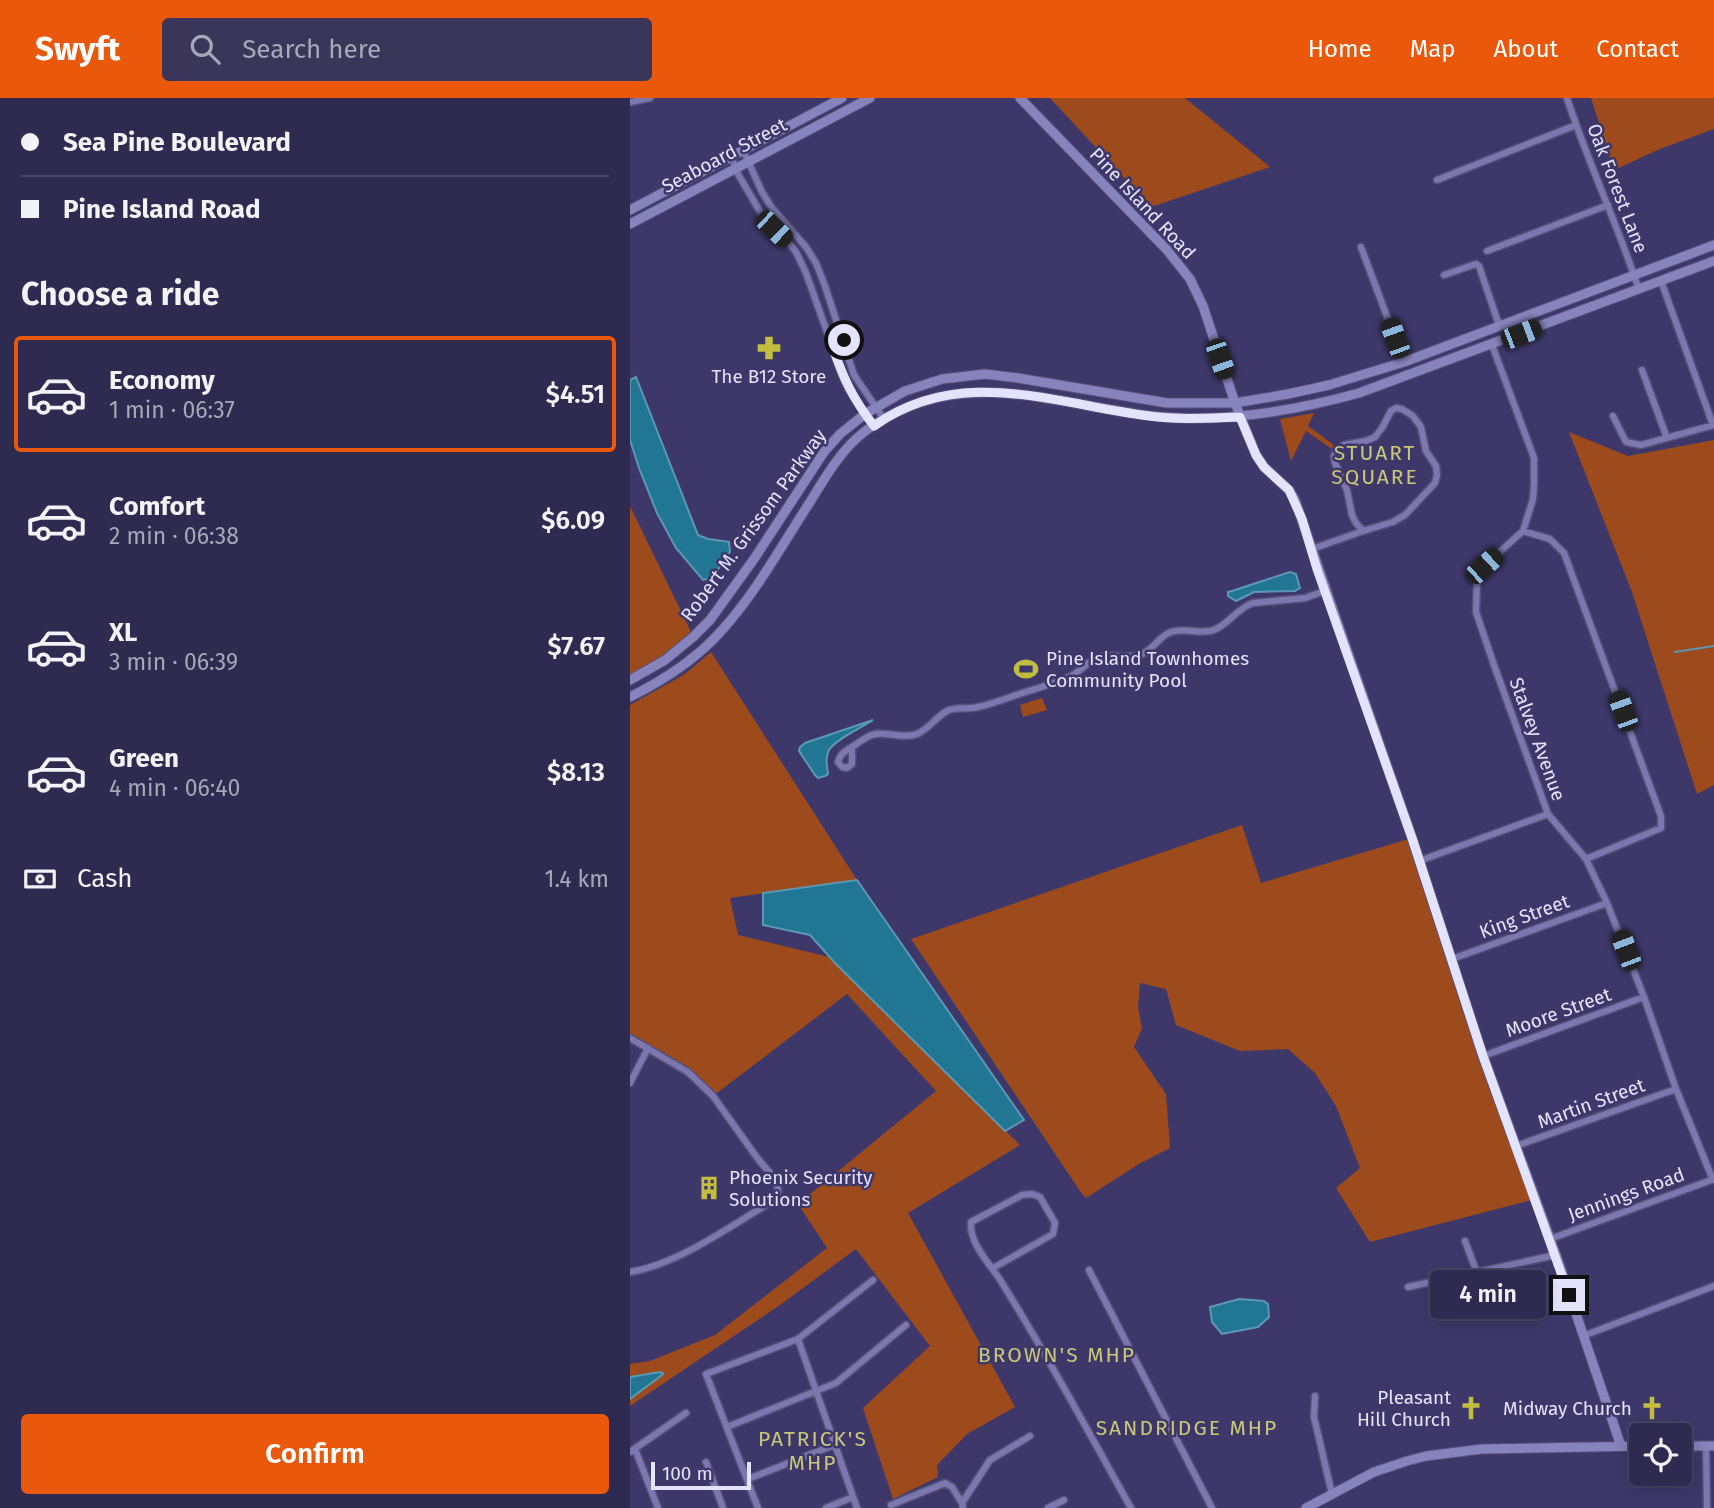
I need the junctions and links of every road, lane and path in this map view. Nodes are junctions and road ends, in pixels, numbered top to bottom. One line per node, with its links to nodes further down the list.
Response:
1 (650, 98): 6 (street)
2 (842, 98): 8 (main road, Seaboard Street)
3 (870, 98): 10 (main road, Seaboard Street)
4 (1020, 98): 32 (main road, Pine Island Road)
5 (1567, 98): 7 (street, Oak Forest Lane)
6 (630, 102)
7 (1576, 125): 12 (street); 13 (street, Oak Forest Lane)
8 (743, 150): 9 (main road, Seaboard Street); 10 (street)
9 (731, 156): 11 (street); 14 (main road, Seaboard Street)
10 (748, 162): 11 (main road, Seaboard Street); 25 (street)
11 (736, 168): 15 (main road, Seaboard Street); 26 (street)
12 (1437, 180)
13 (1608, 205): 18 (street); 20 (street, Oak Forest Lane)
14 (630, 210)
15 (630, 223)
16 (1714, 245): 20 (main road, Robert M. Grissom Parkway)
17 (1361, 247): 28 (street)
18 (1486, 251)
19 (1714, 261): 22 (main road, Robert M. Grissom Parkway)
20 (1634, 274): 23 (street, Oak Forest Lane); 24 (main road, Robert M. Grissom Parkway)
21 (1444, 275): 24 (street)
22 (1661, 281): 23 (main road, Robert M. Grissom Parkway); 38 (street)
23 (1639, 290): 27 (main road, Robert M. Grissom Parkway)
24 (1499, 325): 28 (main road, Robert M. Grissom Parkway)
25 (844, 340): 26 (street); 33 (street)
26 (832, 345): 34 (street)
27 (1492, 345): 31 (main road, Robert M. Grissom Parkway); 42 (street)
28 (1404, 362): 30 (main road, Robert M. Grissom Parkway)
29 (1642, 370): 40 (street)
30 (1358, 376): 31 (main road); 32 (main road, Robert M. Grissom Parkway)
31 (1359, 393): 36 (main road, Robert M. Grissom Parkway)
32 (1235, 403): 33 (main road, Robert M. Grissom Parkway); 36 (main road, Pine Island Road)
33 (876, 407): 34 (main road, Robert M. Grissom Parkway); 37 (street)
34 (865, 414): 39 (street); 45 (main road, Robert M. Grissom Parkway)
35 (1613, 416): 40 (street)
36 (1240, 417): 37 (main road, Robert M. Grissom Parkway); 43 (main road, Pine Island Road)
37 (884, 419): 39 (main road, Robert M. Grissom Parkway)
38 (1714, 425): 40 (street)
39 (874, 426): 46 (main road, Robert M. Grissom Parkway)
40 (1667, 438)
41 (1363, 531): 41 (street); 43 (street)
42 (1523, 531): 48 (street, Stalvey Avenue); 49 (street)
43 (1312, 549): 44 (main road, Pine Island Road)
44 (1325, 591): 47 (street); 50 (main road, Pine Island Road)
45 (630, 680)
46 (630, 697)
47 (852, 747)
48 (1548, 814): 49 (street, Stalvey Avenue); 50 (street)
49 (1586, 859): 51 (street, Stalvey Avenue)
50 (1419, 861): 52 (main road, Pine Island Road)
51 (1607, 903): 52 (street, King Street); 53 (street, Stalvey Avenue)
52 (1452, 959): 56 (main road, Pine Island Road)
53 (1644, 997): 56 (street, Moore Street); 58 (street, Stalvey Avenue)
54 (630, 1038): 55 (street)
55 (648, 1048): 57 (street); 66 (street)
56 (1483, 1056): 59 (main road, Pine Island Road)
57 (630, 1083)
58 (1676, 1088): 59 (street, Martin Street); 60 (street, Stalvey Avenue)
59 (1516, 1146): 61 (main road, Pine Island Road)
60 (1713, 1180): 61 (street, Jennings Road)
61 (1550, 1239): 63 (main road, Pine Island Road)
62 (1465, 1241): 67 (street)
63 (1556, 1255): 67 (street); 73 (main road, Pine Island Road)
64 (993, 1268): 64 (street); 100 (street)
65 (1089, 1269): 101 (street)
66 (630, 1272)
67 (1476, 1273): 70 (street); 71 (street)
68 (873, 1280): 74 (street)
69 (1714, 1286): 73 (street)
70 (1408, 1287)
71 (1485, 1294)
72 (906, 1325): 75 (street)
73 (1583, 1335): 81 (main road, Pine Island Road)
74 (798, 1339): 75 (street); 78 (street)
75 (817, 1392): 78 (street); 80 (street)
76 (1315, 1396): 88 (street)
77 (686, 1413): 85 (street)
78 (727, 1427): 87 (street)
79 (1030, 1436): 93 (street)
80 (834, 1445): 87 (street); 89 (street)
81 (1621, 1446): 82 (main road); 88 (main road)
82 (1629, 1446)
83 (1692, 1446): 84 (main road)
84 (1710, 1446): 91 (street)
85 (633, 1450): 94 (street)
86 (706, 1462): 95 (street)
87 (748, 1479): 96 (street)
88 (1332, 1494): 102 (main road)
89 (853, 1497): 97 (street); 98 (street)
90 (1064, 1500): 99 (street)
91 (1709, 1504)
92 (891, 1505): 93 (street)
93 (962, 1506)
94 (658, 1508)
95 (723, 1508)
96 (758, 1508)
97 (826, 1508)
98 (857, 1508)
99 (1048, 1508)
100 (1131, 1508)
101 (1212, 1508)
102 (1306, 1508)

